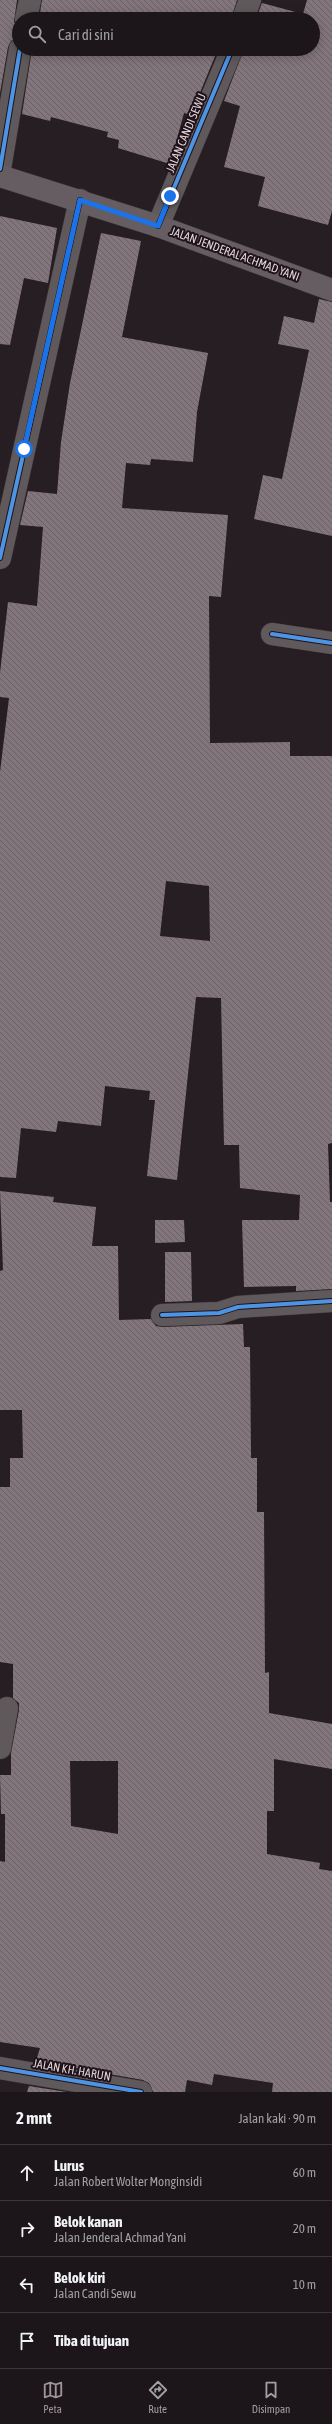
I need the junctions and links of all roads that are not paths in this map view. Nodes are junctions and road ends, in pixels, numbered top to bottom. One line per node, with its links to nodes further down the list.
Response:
1 (30, 0): 3 (street)
2 (250, 0): 4 (street)
3 (27, 12)
4 (246, 12)
5 (19, 56): 7 (street)
6 (229, 56): 10 (street, JALAN CANDI SEWU)
7 (0, 169)
8 (0, 176): 9 (main road, JALAN JENDERAL ACHMAD YANI)
9 (80, 200): 10 (main road, JALAN JENDERAL ACHMAD YANI); 12 (street)
10 (158, 226): 11 (main road, JALAN JENDERAL ACHMAD YANI)
11 (332, 290)
12 (0, 558)
13 (272, 634): 14 (street)
14 (332, 643)
15 (332, 1301): 16 (street)
16 (162, 1315)
17 (7, 1708): 18 (street)
18 (0, 1748)
19 (0, 2068): 20 (street, JALAN KH. HARUN)
20 (141, 2092)

